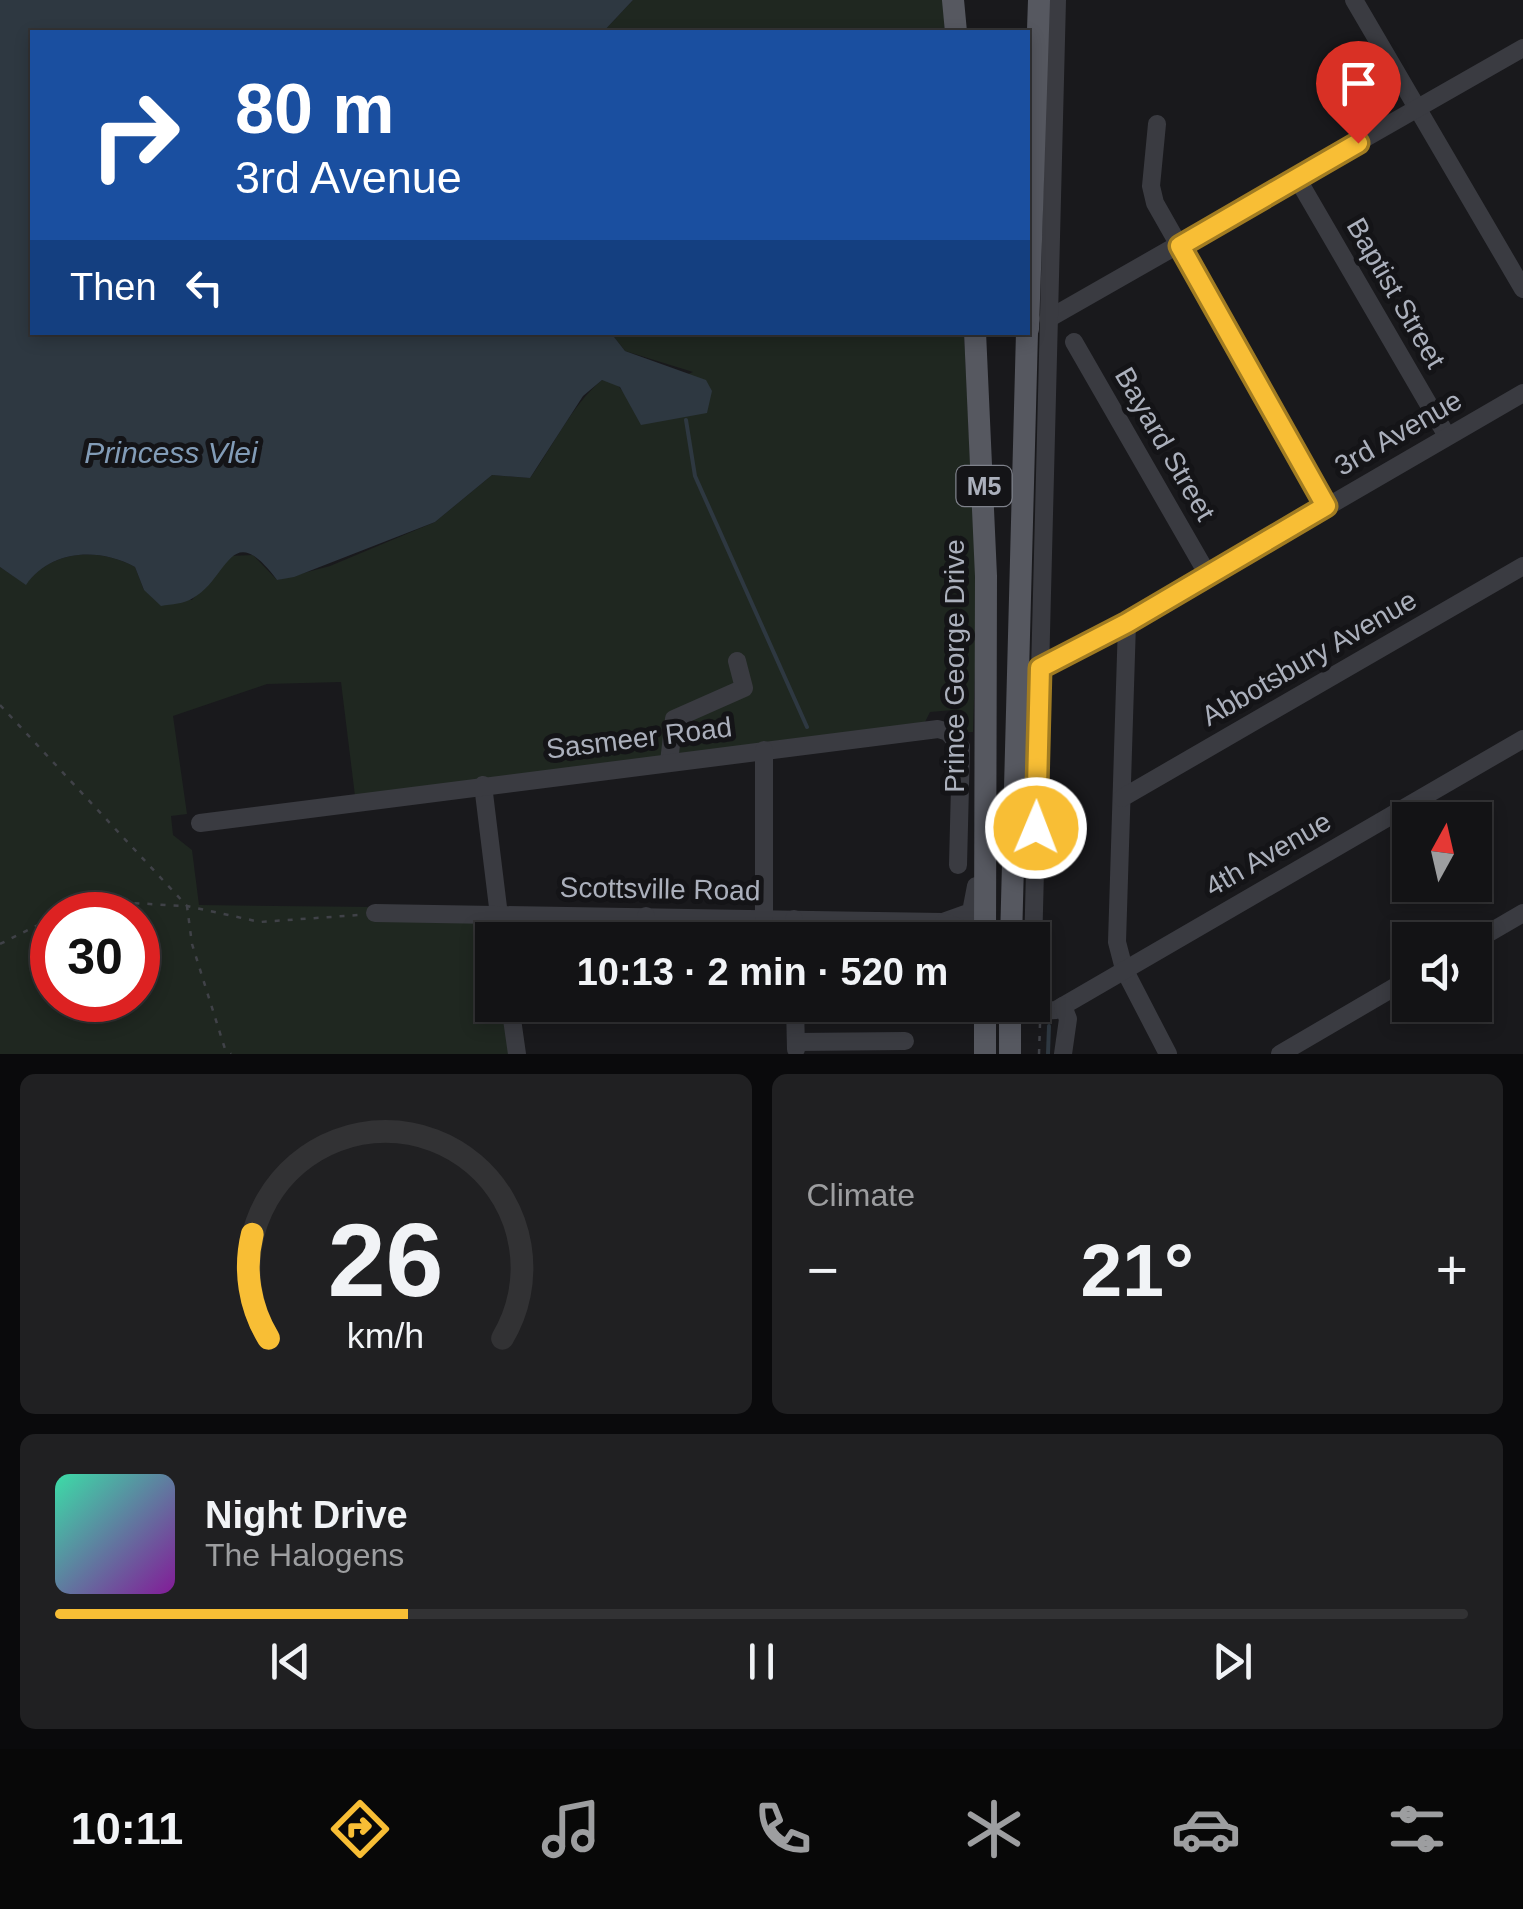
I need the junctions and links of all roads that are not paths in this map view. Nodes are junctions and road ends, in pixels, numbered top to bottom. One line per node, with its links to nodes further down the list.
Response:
1 (954, 0): 5 (main road)
2 (1039, 0): 12 (main road, M5)
3 (1057, 0): 12 (street)
4 (1354, 0): 7 (street)
5 (956, 30)
6 (1523, 48): 7 (street)
7 (1419, 108): 9 (street); 11 (street)
8 (1156, 124): 10 (street)
9 (1297, 178): 10 (street); 16 (street, Baptist Street)
10 (1180, 246): 12 (street); 17 (street)
11 (1523, 289)
12 (1034, 327): 22 (street); 41 (main road, M5)
13 (975, 335): 28 (main road, Prince George Drive / M5)
14 (1074, 342): 19 (street, Bayard Street)
15 (1523, 393): 16 (street, 3rd Avenue)
16 (1448, 436): 17 (street, 3rd Avenue)
17 (1326, 506): 19 (street, 3rd Avenue)
18 (1523, 566): 27 (street, Abbotsbury Avenue)
19 (1208, 574): 20 (street, 3rd Avenue)
20 (1127, 623): 22 (street, 3rd Avenue); 27 (street)
21 (737, 661): 25 (street)
22 (1040, 668): 42 (street)
23 (1523, 739): 44 (street, 4th Avenue)
24 (764, 750): 25 (street, Sasmeer Road); 30 (street, Sasmeer Road); 35 (street)
25 (669, 762): 26 (street, Sasmeer Road)
26 (483, 785): 29 (street, Sasmeer Road); 33 (street)
27 (1122, 798): 44 (street)
28 (984, 809): 39 (street); 40 (main road, Prince George Drive / M5)
29 (200, 823)
30 (958, 865)
31 (375, 913): 33 (street, Scottsville Road)
32 (1523, 913): 43 (street)
33 (498, 914): 34 (street, Scottsville Road); 37 (street)
34 (646, 916): 35 (street, Scottsville Road); 38 (street)
35 (764, 917): 36 (street, Scottsville Road)
36 (794, 919): 39 (street, Scottsville Road)
37 (499, 922)
38 (646, 922)
39 (944, 922)
40 (984, 922)
41 (1012, 922)
42 (1034, 922)
43 (1492, 930)
44 (1124, 968): 46 (street, 4th Avenue); 58 (street)
45 (1392, 989): 59 (street)
46 (1063, 1006): 47 (street, 4th Avenue); 57 (street)
47 (1050, 1009)
48 (512, 1022): 54 (street)
49 (795, 1022): 53 (street)
50 (984, 1022): 55 (main road)
51 (1010, 1022): 56 (main road)
52 (905, 1041): 53 (street)
53 (796, 1048)
54 (517, 1054)
55 (985, 1054)
56 (1010, 1054)
57 (1063, 1054)
58 (1168, 1054)
59 (1280, 1054)

